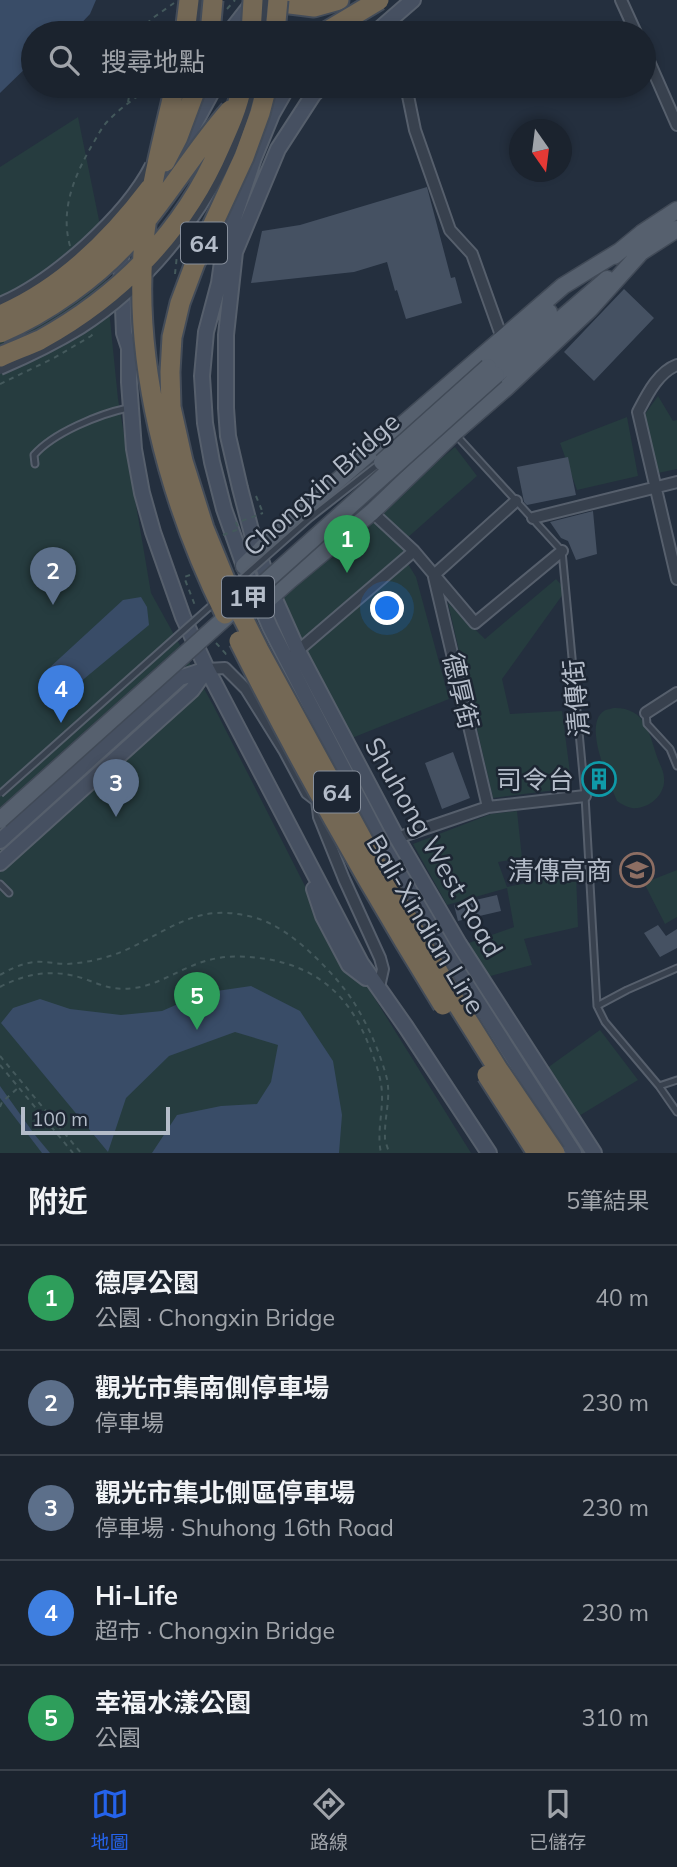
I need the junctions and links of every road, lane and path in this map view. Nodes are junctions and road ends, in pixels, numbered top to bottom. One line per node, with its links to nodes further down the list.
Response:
1 (180, 0): 17 (path)
2 (189, 0): 18 (highway)
3 (202, 0): 19 (street)
4 (214, 0): 20 (highway, bridge)
5 (254, 0): 21 (street); 22 (highway, bridge)
6 (263, 0): 24 (street, bridge)
7 (270, 0): 11 (highway); 23 (street)
8 (278, 0): 25 (highway, bridge)
9 (287, 0): 10 (highway)
10 (328, 0)
11 (339, 0)
12 (369, 0): 26 (street)
13 (379, 0): 27 (highway, bridge)
14 (387, 0): 28 (highway)
15 (413, 0): 29 (street)
16 (621, 0): 30 (street)
17 (149, 21)
18 (186, 21)
19 (200, 21)
20 (211, 21)
21 (238, 21)
22 (251, 21)
23 (257, 21)
24 (261, 21)
25 (276, 21)
26 (342, 21)
27 (345, 21)
28 (355, 21)
29 (390, 21)
30 (631, 21)
31 (656, 77): 47 (street)
32 (128, 98): 46 (path)
33 (172, 98): 63 (highway, 64, bridge)
34 (180, 98): 52 (street, bridge)
35 (190, 98): 57 (street)
36 (192, 98): 53 (highway, bridge)
37 (209, 98): 57 (street)
38 (238, 98): 58 (highway, bridge)
39 (239, 98): 54 (highway, bridge)
40 (240, 98): 55 (highway, bridge)
41 (248, 98): 60 (street, bridge)
42 (264, 98): 63 (highway, 64, bridge)
43 (281, 98): 77 (street, Shuhong West Road)
44 (311, 98): 76 (street, Shuhong West Road)
45 (408, 98): 56 (street)
46 (127, 103)
47 (677, 125)
48 (677, 210): 51 (main road, 1甲)
49 (677, 229): 50 (main road, 1甲)
50 (643, 250): 61 (main road, 1甲); 64 (main road)
51 (620, 251): 56 (main road); 61 (main road, 1甲)
52 (0, 303)
53 (0, 316)
54 (0, 327)
55 (0, 332)
56 (502, 338): 76 (main road)
57 (129, 348): 62 (street)
58 (0, 357)
59 (677, 365): 68 (street)
60 (0, 369)
61 (494, 373): 65 (main road, Chongxin Bridge / 1甲, bridge); 85 (lane, bridge); 96 (main road, Chongxin Bridge / 1甲, bridge)
62 (131, 407): 66 (lane); 84 (street)
63 (162, 407): 123 (highway, Bali-Xindian Line / 64, bridge); 124 (highway, Bali-Xindian Line / 64, bridge)
64 (454, 433): 70 (lane); 71 (main road)
65 (394, 452): 91 (lane, bridge); 94 (main road, Chongxin Bridge / 1甲, bridge)
66 (36, 464)
67 (677, 482): 68 (street)
68 (656, 487): 72 (street); 79 (street)
69 (256, 496): 73 (path, bridge)
70 (516, 501): 72 (lane); 78 (street)
71 (372, 512): 74 (street); 80 (main road)
72 (533, 518): 75 (lane)
73 (215, 538)
74 (414, 551): 78 (street); 82 (street)
75 (562, 551): 78 (street); 92 (lane, 清傳街)
76 (258, 552): 77 (main road); 80 (street, Shuhong West Road)
77 (244, 566): 80 (street, Shuhong West Road)
78 (434, 575): 95 (street, 德厚街)
79 (677, 579)
80 (267, 601): 81 (street, Shuhong West Road); 82 (street, Shuhong West Road)
81 (270, 627): 83 (street, Shuhong West Road); 93 (street)
82 (298, 650): 83 (street); 97 (street, Shuhong West Road)
83 (286, 660): 103 (street, Shuhong West Road)
84 (207, 669): 93 (street); 98 (street); 99 (street); 106 (street)
85 (170, 677)
86 (160, 686): 88 (lane)
87 (677, 693): 89 (street)
88 (140, 704)
89 (646, 713): 90 (lane)
90 (677, 766)
91 (0, 794)
92 (585, 796): 95 (street); 110 (lane, 清傳街)
93 (317, 801): 103 (street); 106 (street)
94 (0, 806)
95 (488, 807): 97 (street)
96 (0, 820)
97 (397, 838): 102 (street, Shuhong West Road)
98 (0, 841)
99 (0, 863)
100 (0, 884): 101 (lane)
101 (9, 893)
102 (459, 944): 103 (street); 126 (street, Shuhong West Road)
103 (445, 951): 125 (street, Shuhong West Road)
104 (677, 968): 110 (lane)
105 (0, 975): 108 (path)
106 (379, 987): 122 (street)
107 (0, 988): 109 (path)
108 (352, 999): 109 (path); 121 (path)
109 (347, 1003): 120 (path)
110 (597, 1006): 114 (lane)
111 (0, 1056): 119 (path)
112 (0, 1065): 115 (path)
113 (677, 1080): 114 (lane)
114 (659, 1086): 117 (lane)
115 (19, 1088): 116 (path); 118 (path)
116 (0, 1107)
117 (677, 1112)
118 (73, 1153)
119 (81, 1153)
120 (381, 1153)
121 (389, 1153)
122 (489, 1153)
123 (537, 1153)
124 (555, 1153)
125 (574, 1153)
126 (594, 1153)

